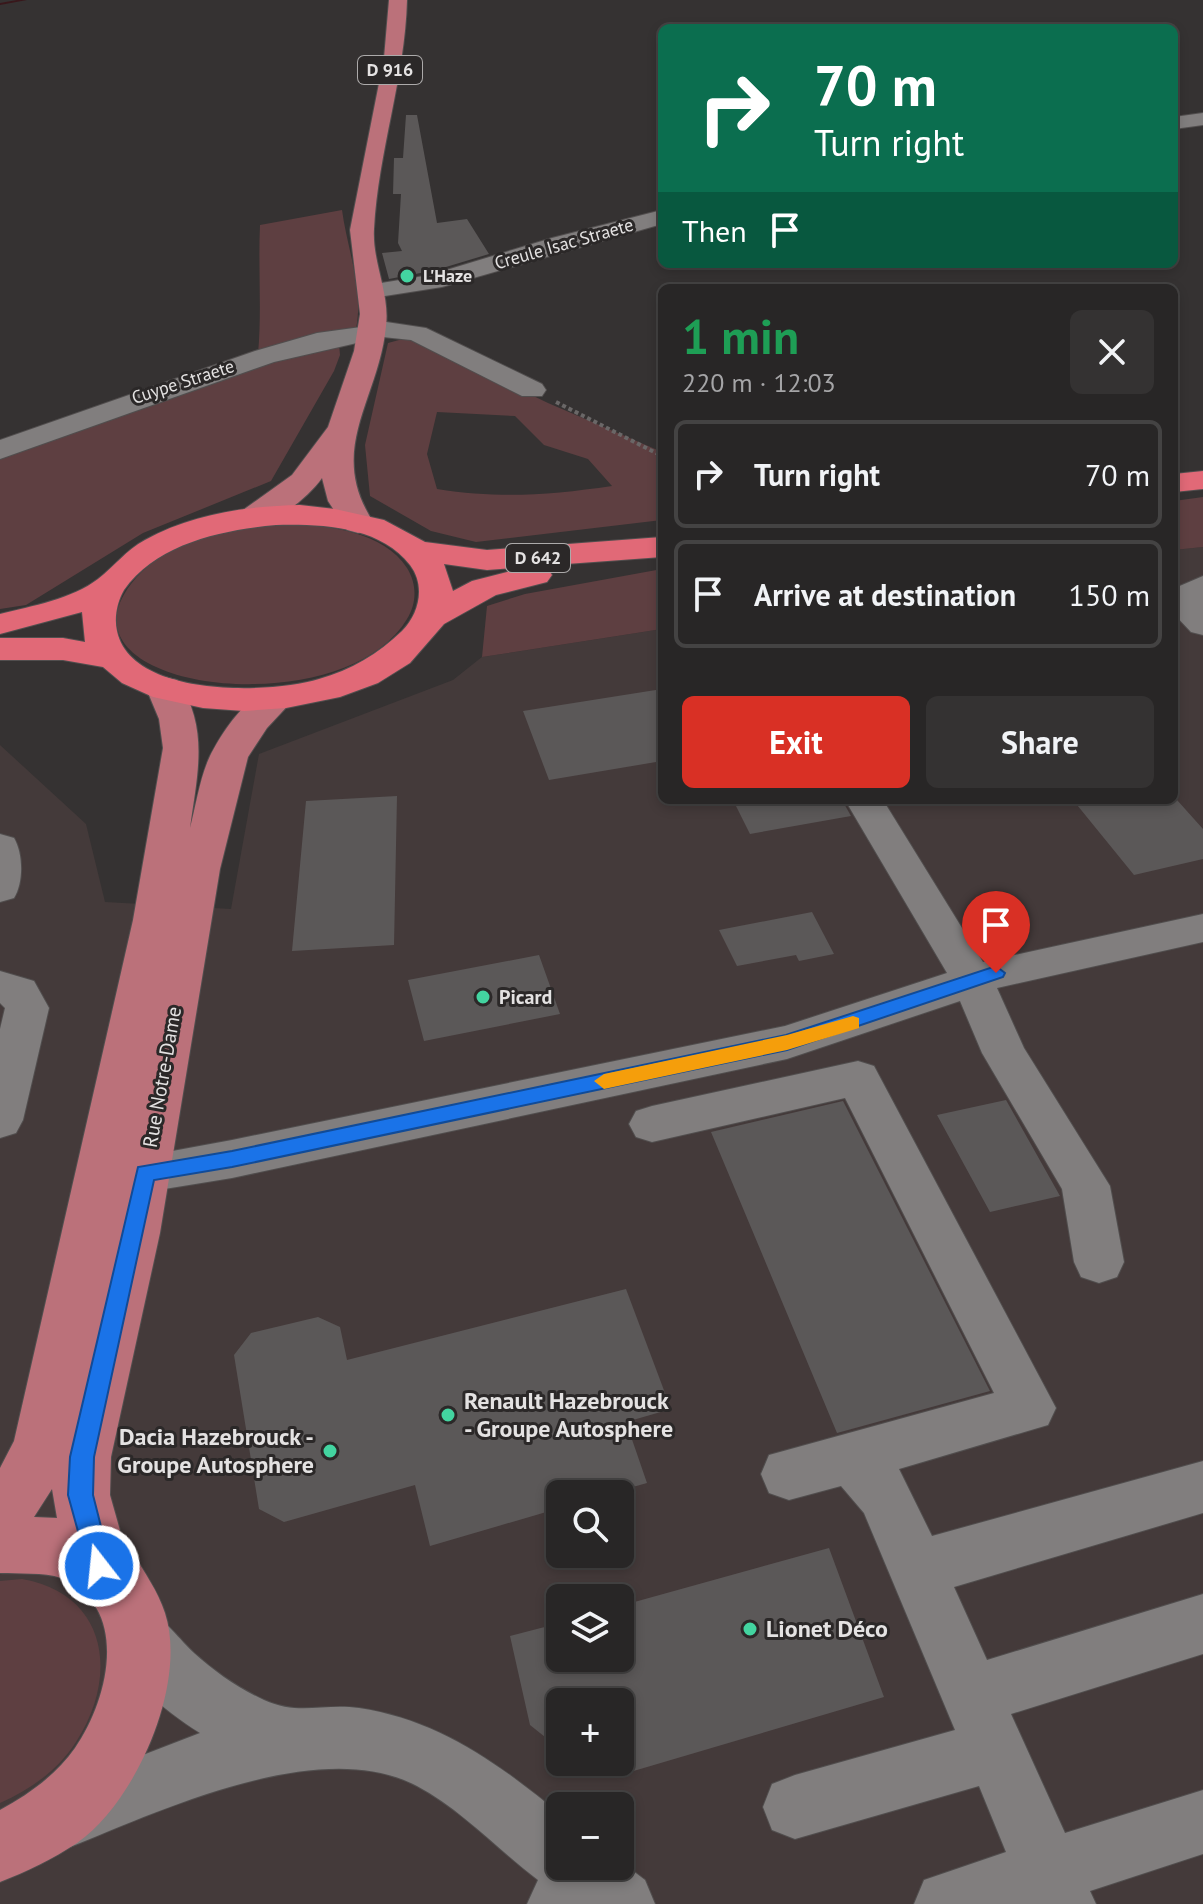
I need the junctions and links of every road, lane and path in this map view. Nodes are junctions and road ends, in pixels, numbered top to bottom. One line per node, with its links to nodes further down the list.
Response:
1 (398, 0): 5 (main road, D 916)
2 (1203, 119): 3 (street)
3 (1178, 122)
4 (658, 218): 5 (street, Creule Isac Straete)
5 (372, 291): 6 (main road, D 916)
6 (372, 331): 7 (street, Cuype Straete); 8 (main road, D 916); 9 (street, Cuype Straete)
7 (532, 390): 10 (path)
8 (343, 428): 13 (main road); 14 (main road)
9 (0, 450)
10 (658, 454)
11 (1203, 480): 12 (highway)
12 (1178, 483)
13 (254, 517): 14 (highway); 18 (highway)
14 (358, 523): 17 (highway)
15 (658, 549): 17 (highway, D 642)
16 (658, 550): 20 (highway, D 642)
17 (415, 551): 20 (highway)
18 (110, 586): 21 (highway); 24 (highway)
19 (1203, 586): 22 (street)
20 (431, 617): 26 (highway)
21 (0, 624)
22 (1203, 625)
23 (0, 649): 24 (highway)
24 (114, 658): 25 (highway)
25 (164, 688): 26 (highway); 40 (main road, Rue Notre-Dame)
26 (277, 698): 37 (main road, Rue Notre-Dame)
27 (866, 804): 31 (street)
28 (0, 847): 29 (street)
29 (0, 888)
30 (1203, 928): 31 (street)
31 (972, 980): 37 (street); 38 (street)
32 (0, 987): 35 (street)
33 (0, 1013): 34 (street)
34 (0, 1048)
35 (0, 1120)
36 (652, 1124): 43 (street)
37 (146, 1173): 42 (main road, Rue Notre-Dame)
38 (1099, 1262)
39 (1203, 1487): 43 (street)
40 (0, 1515)
41 (0, 1544): 42 (main road)
42 (99, 1566): 45 (main road)
43 (917, 1569): 46 (street)
44 (1203, 1624): 46 (street)
45 (139, 1637): 47 (street); 51 (main road)
46 (972, 1695): 48 (street)
47 (286, 1740): 51 (street); 52 (street)
48 (996, 1750): 49 (street); 53 (street)
49 (795, 1807)
50 (1203, 1822): 53 (street)
51 (24, 1836)
52 (546, 1853)
53 (1055, 1888): 54 (street)
54 (948, 1904)

